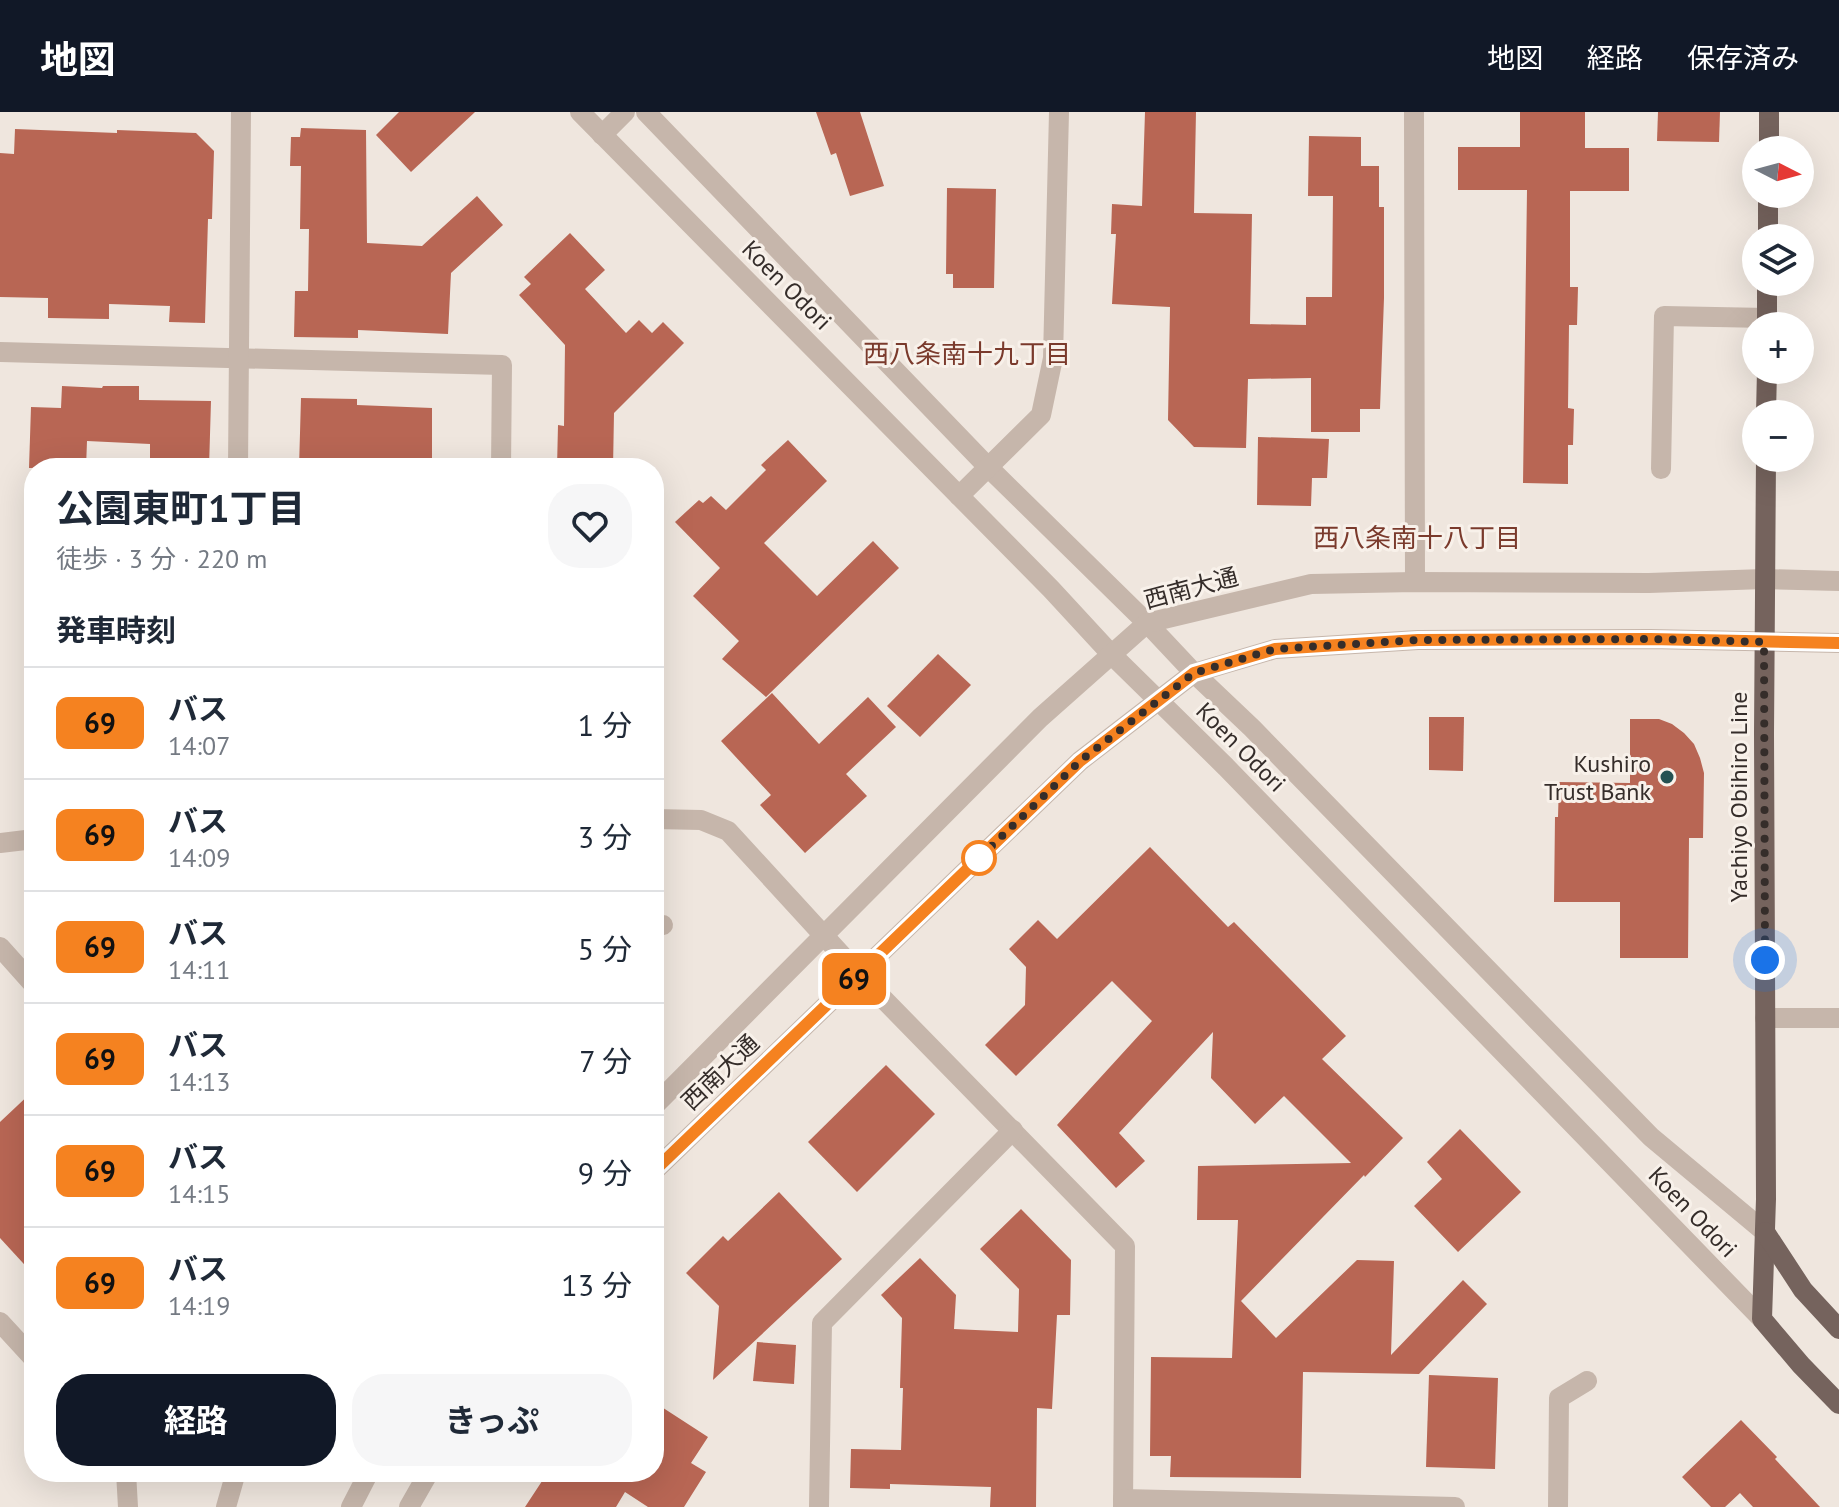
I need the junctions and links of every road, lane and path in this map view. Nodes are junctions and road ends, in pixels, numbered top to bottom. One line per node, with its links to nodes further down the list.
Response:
1 (241, 112): 12 (street)
2 (580, 112): 8 (street, Koen Odori)
3 (625, 112): 8 (street)
4 (646, 112): 15 (street, Koen Odori)
5 (1059, 112): 15 (street)
6 (1414, 112): 21 (street)
7 (1769, 112): 9 (main road)
8 (602, 135): 18 (street, Koen Odori)
9 (1769, 136)
10 (1742, 321): 16 (street)
11 (0, 352): 12 (street)
12 (239, 359): 13 (street); 14 (street)
13 (238, 458)
14 (501, 458)
15 (988, 467): 18 (street); 22 (street, Koen Odori)
16 (1661, 469)
17 (1766, 472): 19 (main road, Yachiyo Obihiro Line)
18 (959, 496): 25 (street, Koen Odori)
19 (1764, 579): 20 (street, 西南大通); 21 (street, 西南大通); 23 (main road, Yachiyo Obihiro Line)
20 (1839, 581)
21 (1415, 582): 22 (street, 西南大通)
22 (1147, 623): 25 (street, 西南大通); 26 (street, Koen Odori)
23 (1764, 642): 24 (street, 西南大通); 26 (street, 西南大通); 35 (main road, Yachiyo Obihiro Line)
24 (1839, 643)
25 (1111, 654): 27 (street, Koen Odori); 31 (street, 西南大通)
26 (1194, 673): 27 (street, 西南大通); 40 (street, Koen Odori)
27 (1157, 701): 34 (street, 西南大通); 41 (street, Koen Odori)
28 (664, 819): 31 (street)
29 (24, 840): 30 (street)
30 (0, 843)
31 (824, 935): 34 (street); 37 (street, 西南大通)
32 (0, 947): 33 (street)
33 (24, 974)
34 (859, 974): 38 (street); 39 (street, 西南大通)
35 (1765, 1018): 36 (street); 40 (main road, Yachiyo Obihiro Line)
36 (1839, 1018)
37 (664, 1096)
38 (1013, 1130): 51 (street); 56 (street)
39 (664, 1161)
40 (1765, 1232): 41 (main road, Yachiyo Obihiro Line); 43 (main road)
41 (1762, 1319): 46 (main road)
42 (0, 1322): 44 (street)
43 (1839, 1329)
44 (24, 1348)
45 (1587, 1381): 58 (street)
46 (1839, 1404)
47 (127, 1482): 52 (street)
48 (233, 1482): 53 (street)
49 (364, 1482): 54 (street)
50 (423, 1482): 55 (street)
51 (1123, 1503): 57 (street)
52 (128, 1507)
53 (226, 1507)
54 (351, 1507)
55 (409, 1507)
56 (819, 1507)
57 (1455, 1507)
58 (1558, 1507)

